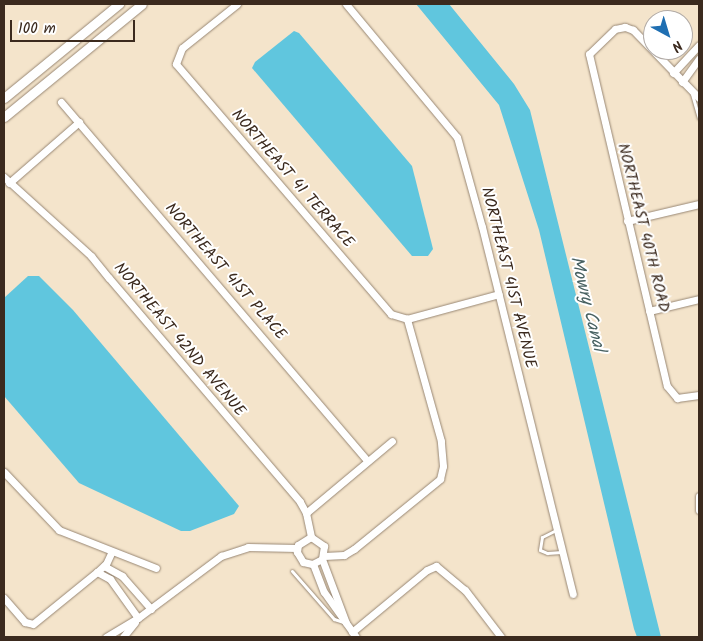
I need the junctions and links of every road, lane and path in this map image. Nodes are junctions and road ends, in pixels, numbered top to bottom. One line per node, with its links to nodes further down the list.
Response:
1 (119, 4): 10 (main road)
2 (142, 4): 13 (main road)
3 (237, 4): 22 (street, NORTHEAST 41 TERRACE)
4 (346, 4): 19 (street, NORTHEAST 41ST AVENUE)
5 (699, 45): 7 (street)
6 (699, 59): 8 (street)
7 (673, 72): 8 (street); 18 (street, NORTHEAST 40TH ROAD)
8 (682, 82): 9 (street)
9 (691, 91): 11 (street); 14 (lane)
10 (4, 98)
11 (699, 98)
12 (61, 102): 15 (street, NORTHEAST 41ST PLACE)
13 (4, 117)
14 (699, 118)
15 (79, 122): 16 (street); 25 (street, NORTHEAST 41ST PLACE)
16 (6, 180): 29 (street, NORTHEAST 42ND AVENUE)
17 (699, 204): 18 (street)
18 (627, 221): 21 (street, NORTHEAST 40TH ROAD)
19 (499, 294): 22 (street); 30 (street, NORTHEAST 41ST AVENUE)
20 (699, 299): 21 (street)
21 (649, 311): 23 (street, NORTHEAST 40TH ROAD)
22 (407, 319): 35 (street)
23 (699, 395)
24 (392, 441): 25 (street)
25 (368, 461): 29 (street)
26 (4, 472): 33 (street)
27 (699, 496): 28 (street)
28 (699, 510)
29 (306, 513): 31 (street, NORTHEAST 42ND AVENUE)
30 (557, 530): 34 (street, NORTHEAST 41ST AVENUE); 34 (lane)
31 (311, 537): 32 (street); 35 (street)
32 (297, 548): 36 (street); 45 (street)
33 (112, 551): 37 (street); 38 (street)
34 (562, 552): 43 (street, NORTHEAST 41ST AVENUE)
35 (323, 557): 36 (street); 41 (street)
36 (313, 564): 42 (street)
37 (104, 566): 40 (street); 45 (street)
38 (156, 568)
39 (292, 571): 47 (lane)
40 (97, 572): 44 (street); 46 (street)
41 (333, 585): 42 (street); 47 (street)
42 (323, 589): 47 (street)
43 (573, 594)
44 (4, 598)
45 (151, 608): 46 (street)
46 (138, 618): 49 (street); 50 (street)
47 (346, 623): 48 (street)
48 (354, 635): 51 (street)
49 (106, 637)
50 (123, 637)
51 (501, 637)

